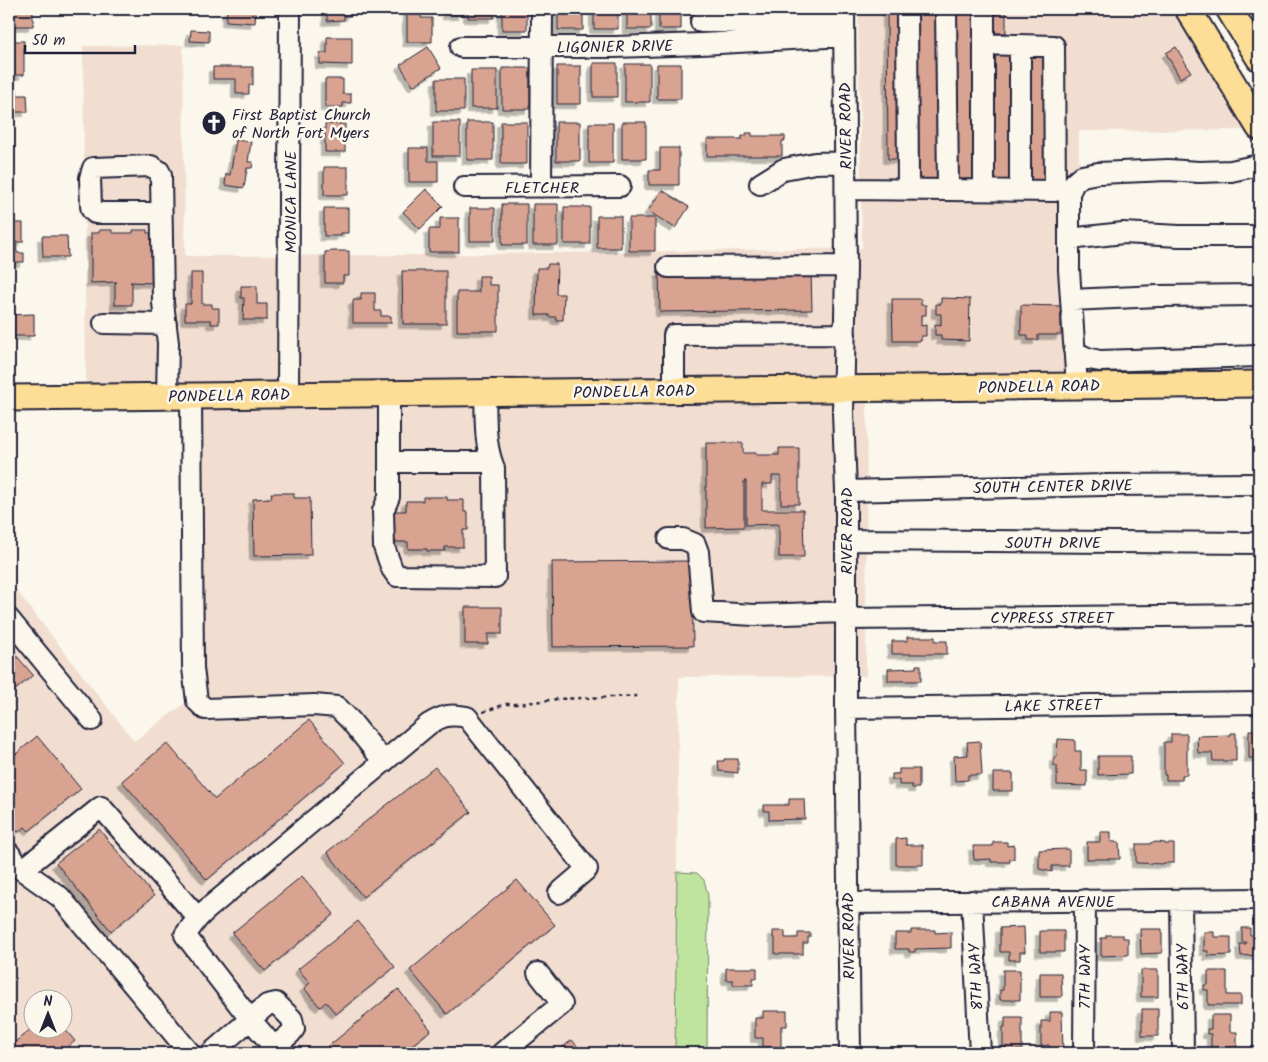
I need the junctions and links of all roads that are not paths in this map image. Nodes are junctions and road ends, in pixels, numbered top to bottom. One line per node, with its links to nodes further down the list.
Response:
1 (290, 9): 46 (street, MONICA LANE)
2 (542, 9): 15 (street)
3 (907, 9): 25 (street)
4 (946, 9): 26 (street)
5 (984, 9): 12 (street)
6 (1188, 9): 17 (main road)
7 (1229, 9): 16 (main road)
8 (701, 15): 10 (street, LIGONIER DRIVE); 11 (street)
9 (844, 23): 10 (street, LIGONIER DRIVE); 18 (street, RIVER ROAD)
10 (769, 31): 11 (street, LIGONIER DRIVE)
11 (701, 44): 15 (street, LIGONIER DRIVE)
12 (984, 44): 13 (street); 27 (street)
13 (1020, 45): 28 (street); 28 (street)
14 (461, 47): 15 (street, LIGONIER DRIVE)
15 (542, 47): 23 (street)
16 (1259, 58)
17 (1259, 127)
18 (845, 162): 20 (street); 24 (street, RIVER ROAD)
19 (1258, 168): 31 (street)
20 (760, 184)
21 (620, 186): 23 (street, FLETCHER)
22 (464, 187): 23 (street, FLETCHER)
23 (541, 187)
24 (846, 189): 25 (street); 32 (street, RIVER ROAD)
25 (908, 189): 26 (street)
26 (948, 189): 27 (street)
27 (984, 190): 28 (street)
28 (1020, 190)
29 (161, 212): 37 (street)
30 (1259, 236): 31 (street)
31 (1069, 239): 35 (street)
32 (846, 266): 33 (street); 38 (street, RIVER ROAD)
33 (668, 267)
34 (1259, 295): 35 (street)
35 (1071, 300): 39 (street)
36 (104, 323): 37 (street)
37 (166, 324): 48 (street)
38 (845, 334): 43 (street, RIVER ROAD); 44 (street)
39 (1074, 350): 40 (street); 42 (street)
40 (1259, 356)
41 (1259, 384): 42 (main road, PONDELLA ROAD)
42 (1077, 386): 43 (main road, PONDELLA ROAD)
43 (844, 388): 44 (main road, PONDELLA ROAD); 54 (street, RIVER ROAD)
44 (674, 390): 45 (main road, PONDELLA ROAD)
45 (485, 392): 47 (main road, PONDELLA ROAD); 52 (street)
46 (288, 394): 47 (main road, PONDELLA ROAD); 49 (main road, PONDELLA ROAD)
47 (389, 394): 51 (street)
48 (167, 396): 49 (main road, PONDELLA ROAD); 50 (main road, PONDELLA ROAD)
49 (191, 396): 64 (street)
50 (9, 398)
51 (389, 462): 52 (street); 52 (street)
52 (491, 462)
53 (1259, 484): 54 (street, SOUTH CENTER DRIVE)
54 (846, 491): 56 (street, RIVER ROAD)
55 (669, 539): 58 (street, CYPRESS STREET)
56 (846, 540): 57 (street, SOUTH DRIVE); 58 (street, RIVER ROAD)
57 (1259, 543)
58 (845, 615): 59 (street, CYPRESS STREET); 62 (street, RIVER ROAD)
59 (1259, 615)
60 (9, 619): 63 (street)
61 (1259, 703): 62 (street, LAKE STREET)
62 (846, 708): 72 (street, RIVER ROAD)
63 (92, 720)
64 (384, 762): 67 (street); 73 (street)
65 (9, 853): 66 (street)
66 (22, 870): 73 (street); 77 (street)
67 (559, 892)
68 (1259, 899): 70 (street, CABANA AVENUE)
69 (1085, 900): 70 (street, CABANA AVENUE); 71 (street, CABANA AVENUE); 82 (street, 7TH WAY)
70 (1181, 900): 83 (street, 6TH WAY)
71 (972, 901): 72 (street, CABANA AVENUE); 81 (street, 8TH WAY)
72 (847, 903): 80 (street, RIVER ROAD)
73 (198, 918): 75 (street)
74 (538, 973): 79 (street)
75 (250, 1019): 76 (street); 76 (street); 78 (street)
76 (273, 1051)
77 (190, 1053)
78 (211, 1053)
79 (502, 1053)
80 (850, 1053)
81 (980, 1053)
82 (1084, 1053)
83 (1183, 1053)

